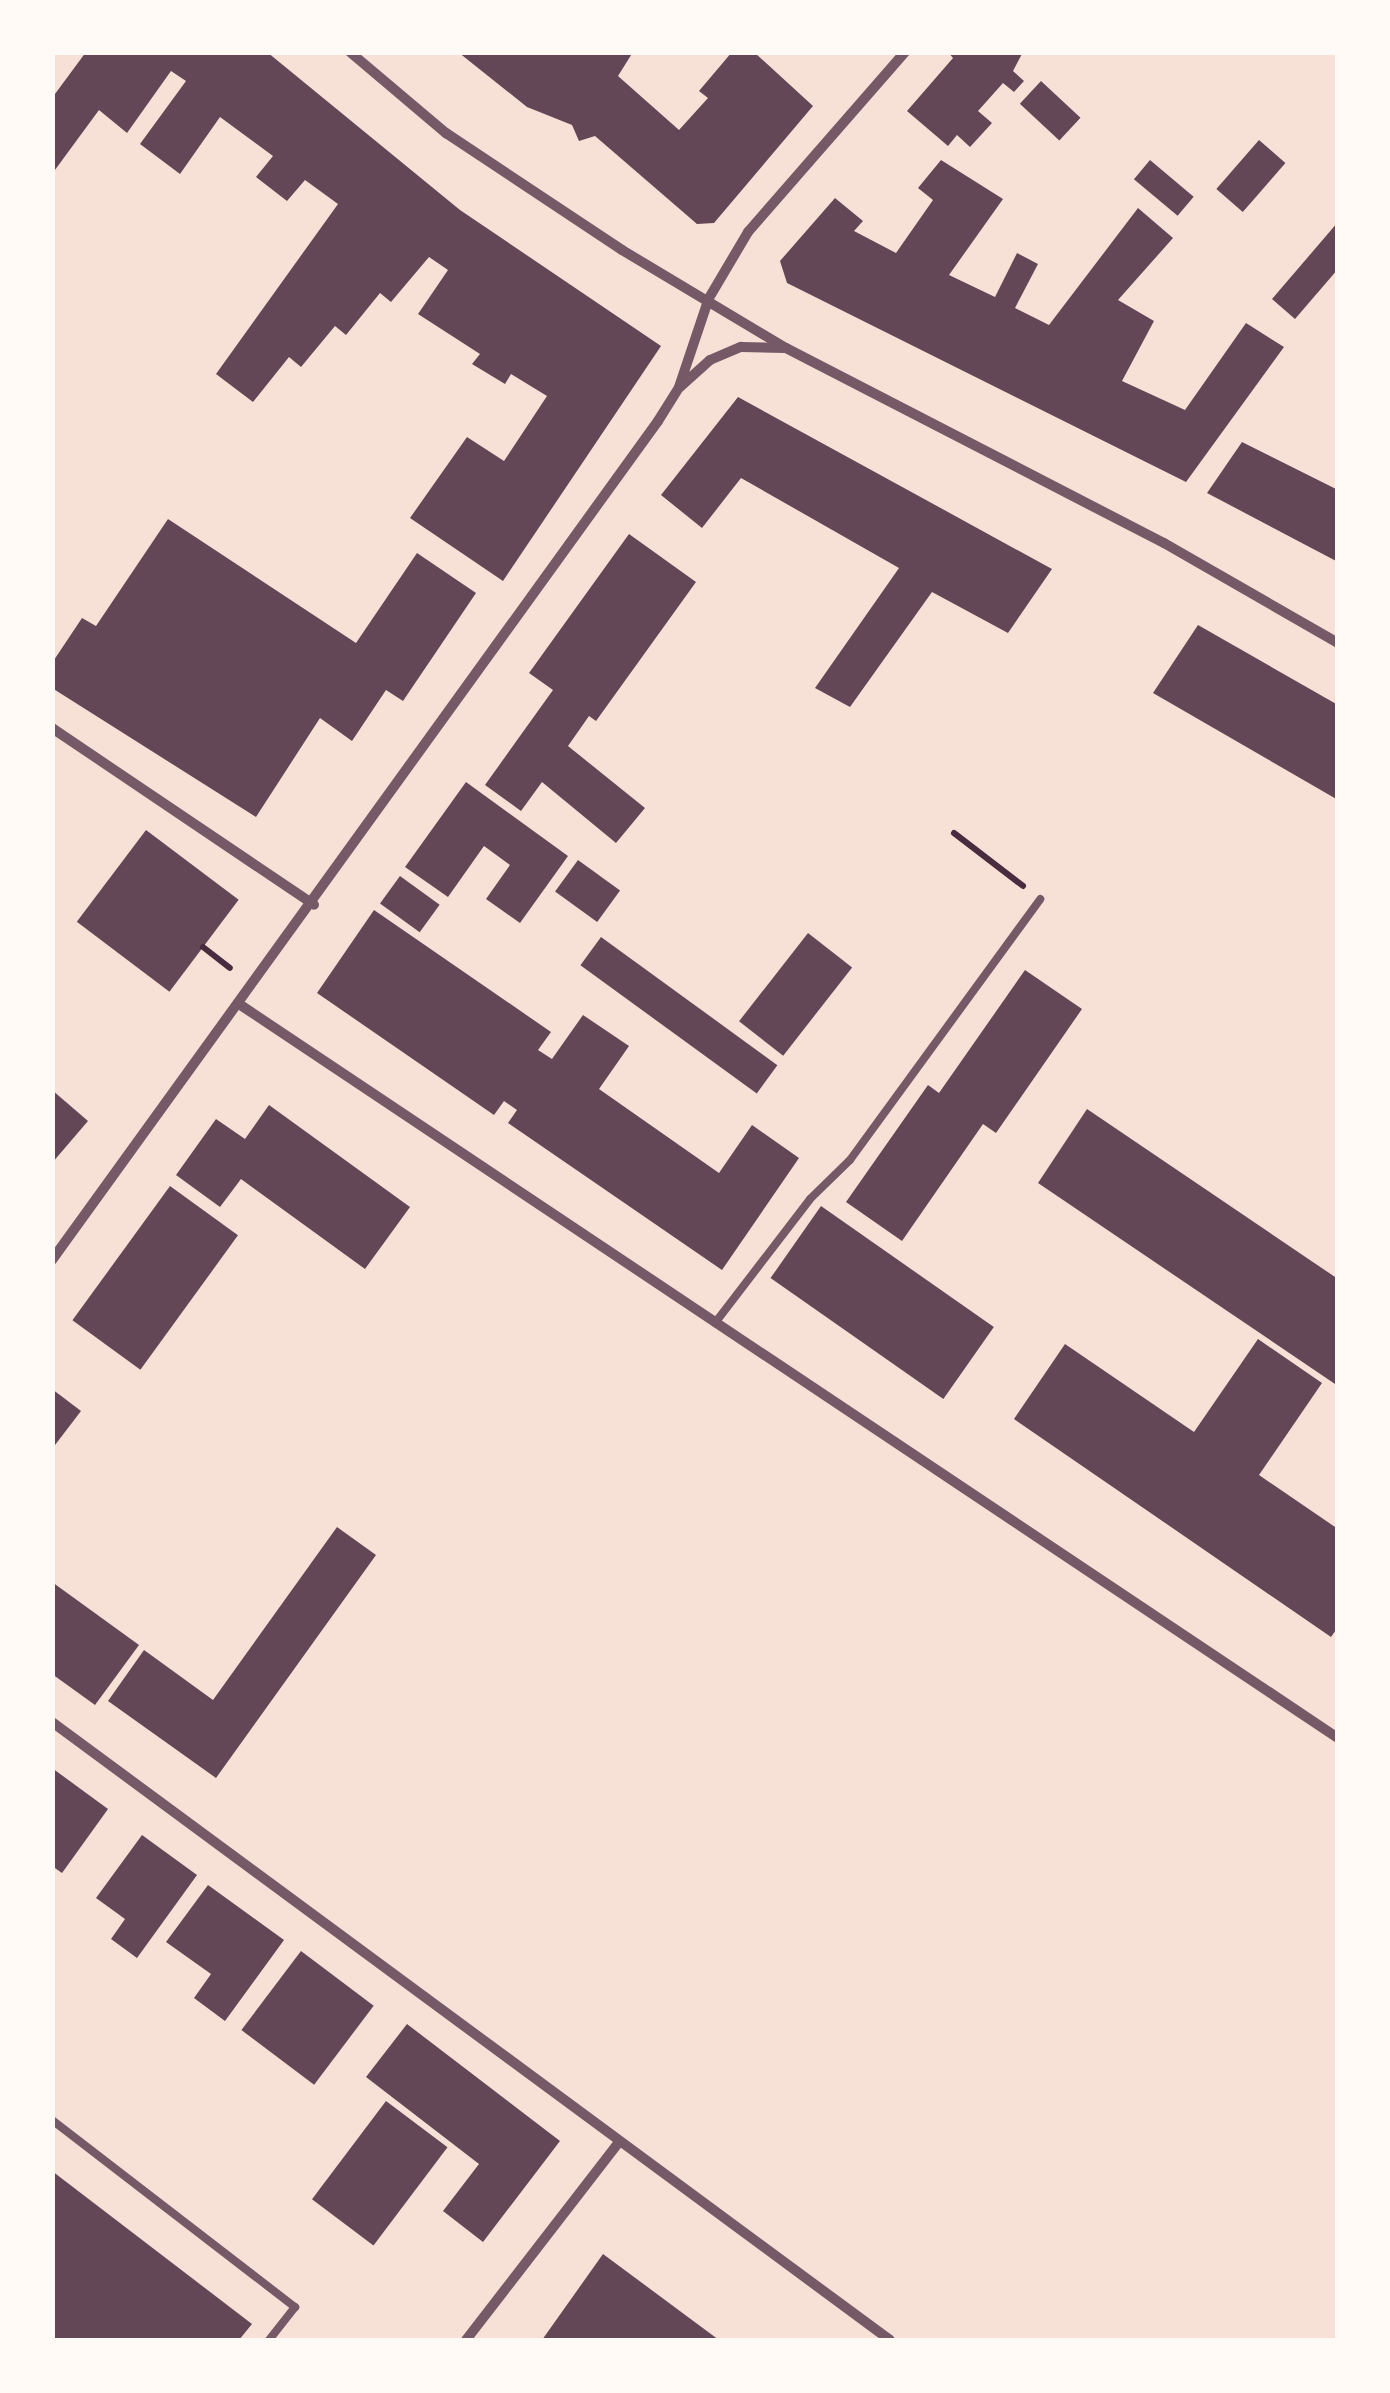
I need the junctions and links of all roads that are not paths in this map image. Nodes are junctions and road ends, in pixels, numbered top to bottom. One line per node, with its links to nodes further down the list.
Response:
1 (350, 52): 3 (street)
2 (904, 52): 3 (street)
3 (709, 298): 4 (street); 5 (street)
4 (786, 348): 5 (street); 6 (street)
5 (679, 387): 9 (street)
6 (1338, 643)
7 (52, 728): 9 (street)
8 (1040, 899): 12 (lane)
9 (314, 905): 10 (street)
10 (242, 1006): 11 (street); 12 (street)
11 (52, 1260)
12 (715, 1324): 14 (street)
13 (52, 1722): 16 (street)
14 (1338, 1738)
15 (52, 2120): 17 (lane)
16 (618, 2143): 18 (street); 19 (street)
17 (269, 2340)
18 (466, 2340)
19 (890, 2340)

